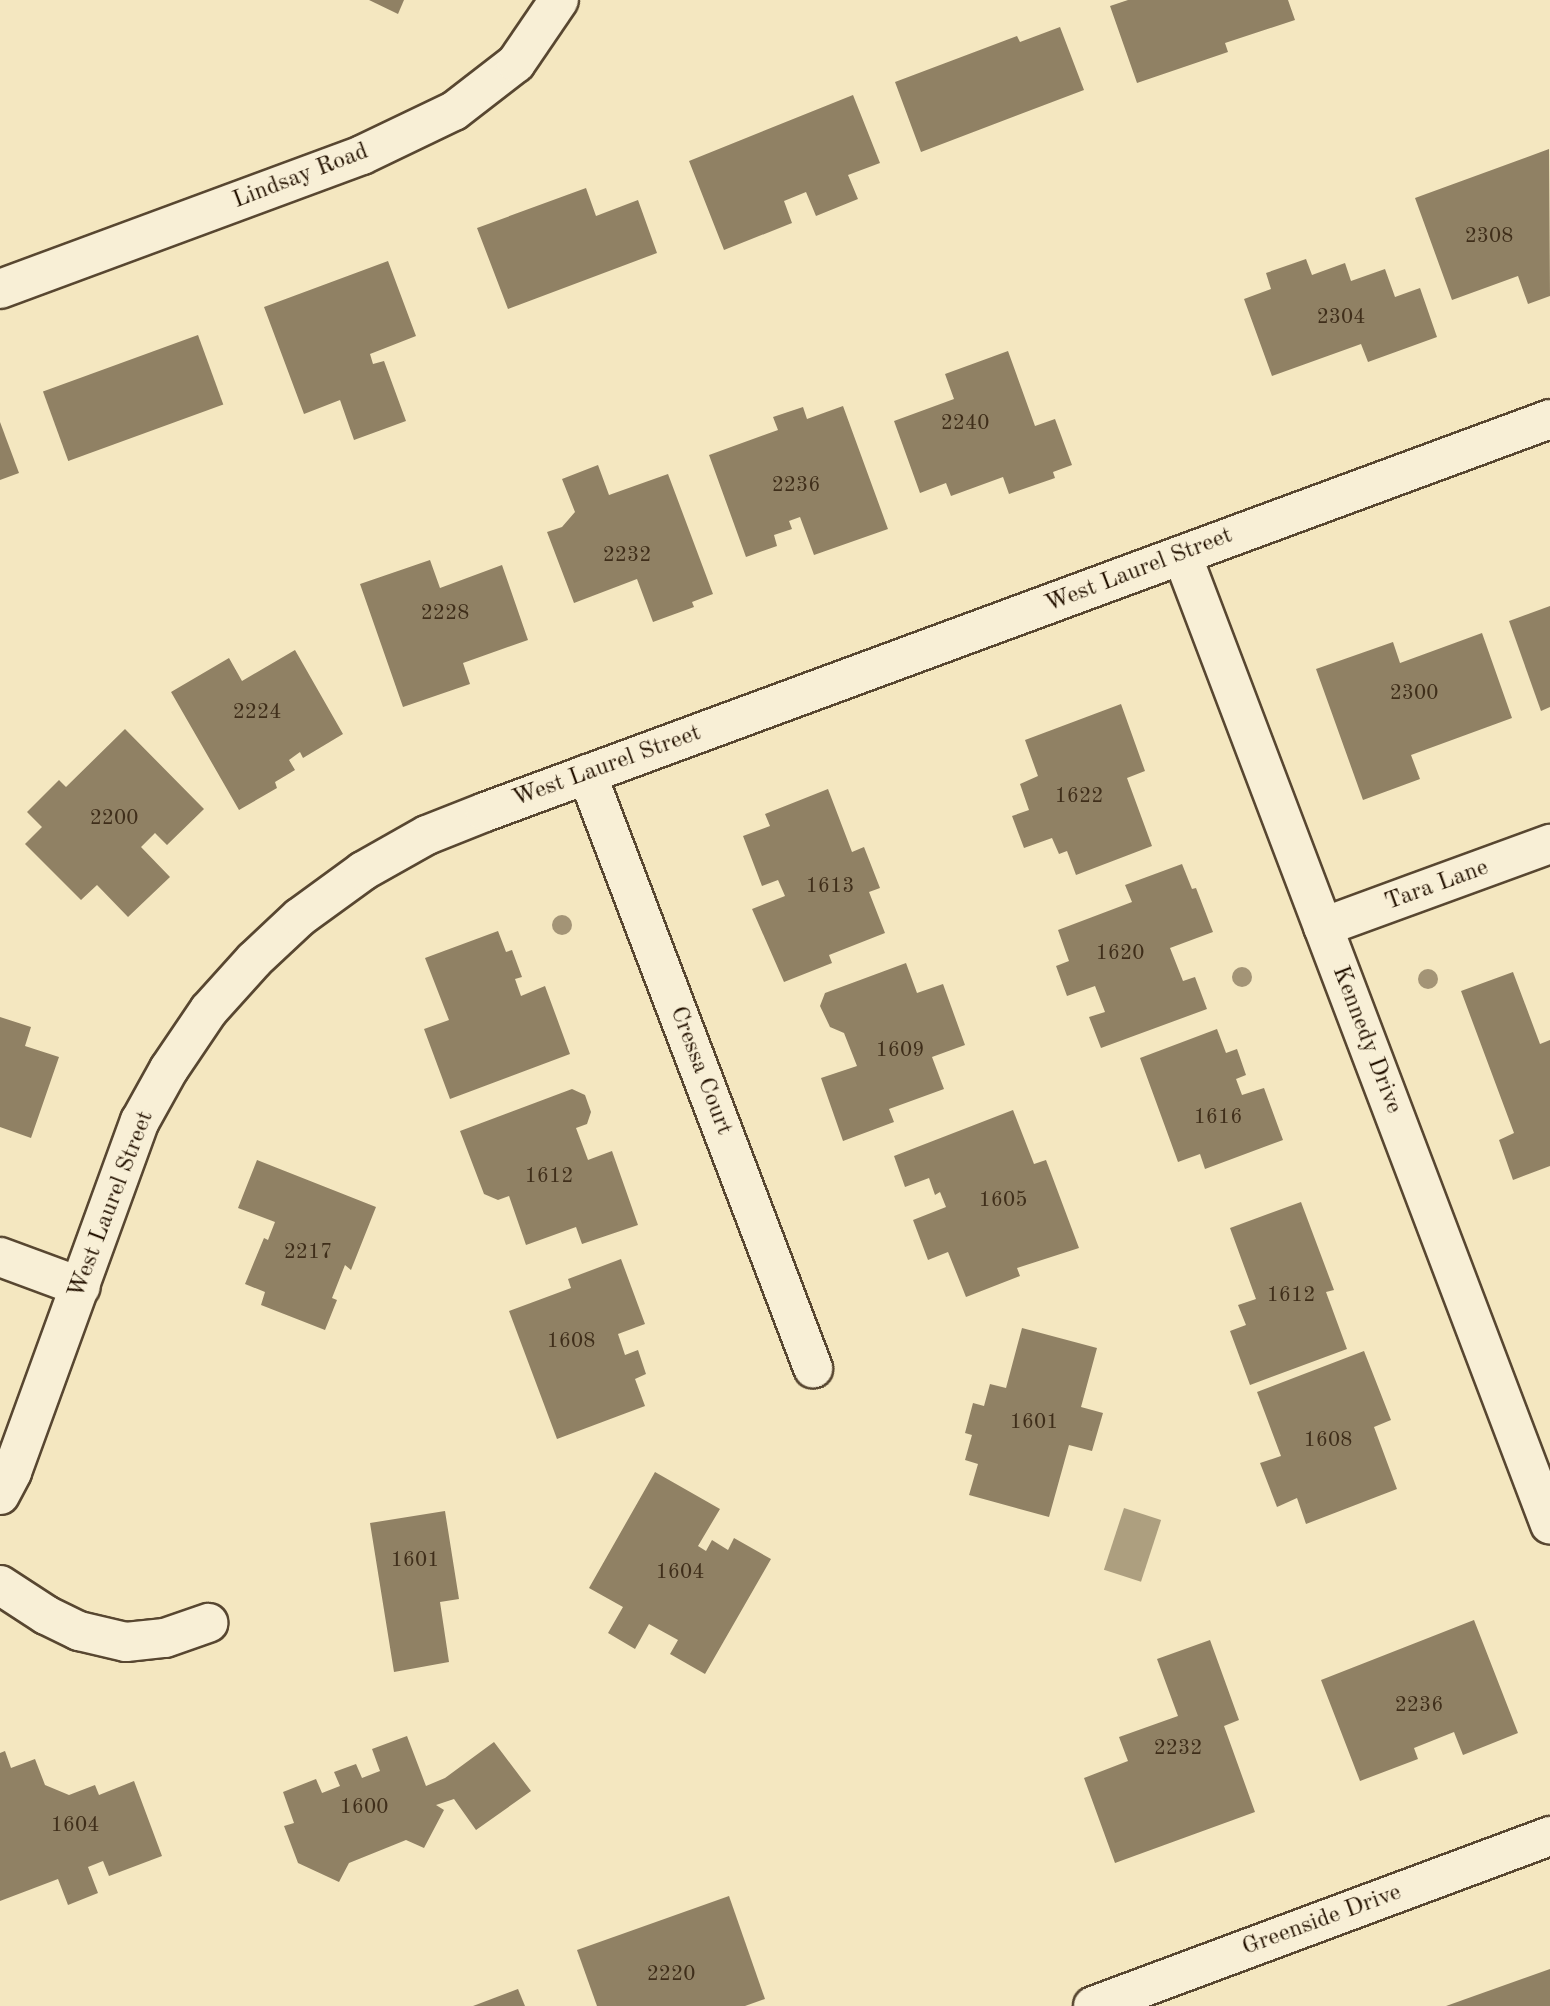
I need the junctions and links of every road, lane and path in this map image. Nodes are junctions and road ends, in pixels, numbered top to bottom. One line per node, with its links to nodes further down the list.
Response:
1 (559, 0): 2 (street, Lindsay Road)
2 (0, 289)
3 (1550, 419): 4 (street, West Laurel Street)
4 (1182, 555): 5 (street, West Laurel Street); 7 (street, Kennedy Drive)
5 (587, 774): 9 (street, West Laurel Street); 10 (street, Cressa Court)
6 (1550, 844): 7 (street, Tara Lane)
7 (1324, 927): 12 (street, Kennedy Drive)
8 (0, 1257): 9 (street)
9 (81, 1287): 11 (street, West Laurel Street)
10 (813, 1368)
11 (0, 1496)
12 (1550, 1524)
13 (0, 1585): 14 (street)
14 (208, 1623)
15 (1550, 1836): 16 (street, Greenside Drive)
16 (1093, 2006)

